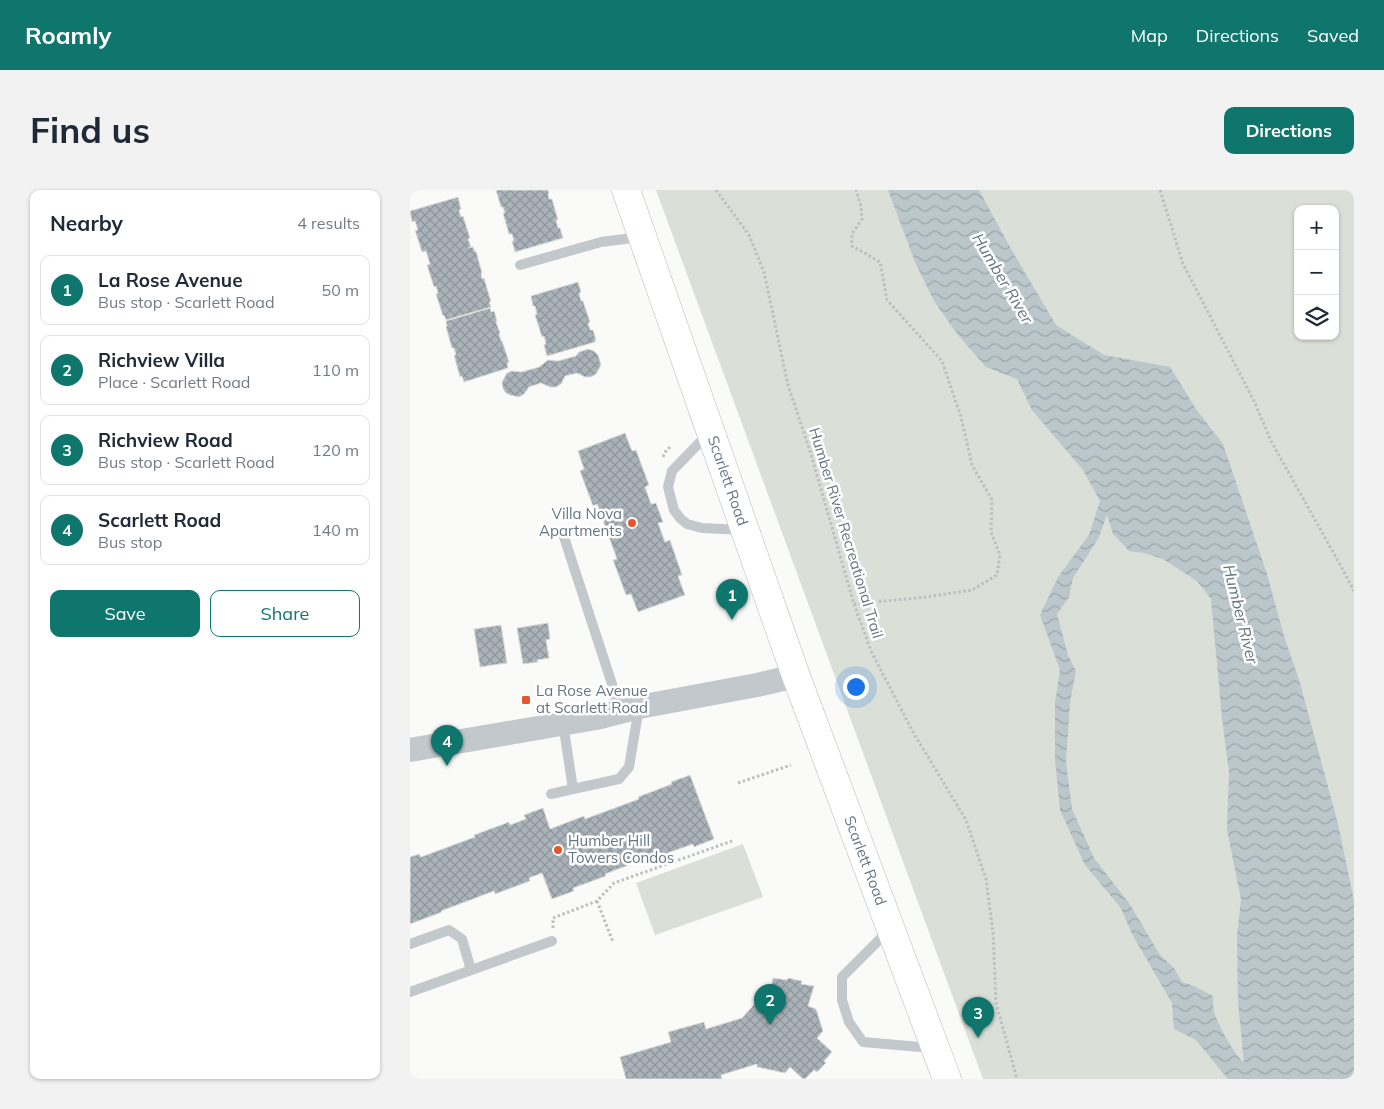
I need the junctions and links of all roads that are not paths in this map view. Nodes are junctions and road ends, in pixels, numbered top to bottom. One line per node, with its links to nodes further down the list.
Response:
1 (626, 190): 2 (main road, Scarlett Road)
2 (643, 237): 3 (lane); 4 (main road, Scarlett Road)
3 (520, 265)
4 (711, 432): 5 (main road, Scarlett Road); 5 (lane)
5 (745, 531): 7 (main road, Scarlett Road)
6 (564, 537): 8 (lane)
7 (796, 676): 8 (street); 13 (main road, Scarlett Road)
8 (628, 710): 9 (street); 11 (lane)
9 (563, 723): 10 (street); 11 (lane)
10 (410, 750)
11 (572, 788): 12 (lane)
12 (551, 794)
13 (891, 928): 18 (main road, Scarlett Road); 18 (lane)
14 (552, 941): 16 (lane)
15 (410, 944): 16 (lane)
16 (471, 970): 17 (lane)
17 (410, 992)
18 (936, 1048): 19 (main road, Scarlett Road)
19 (947, 1079)

